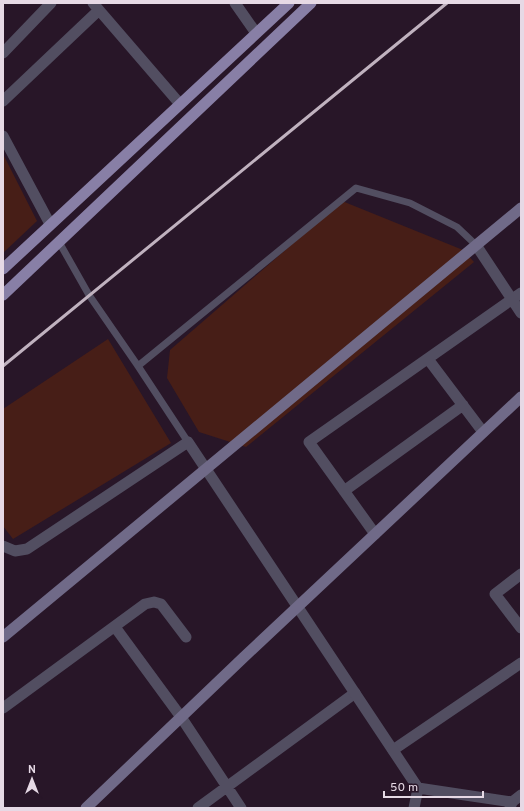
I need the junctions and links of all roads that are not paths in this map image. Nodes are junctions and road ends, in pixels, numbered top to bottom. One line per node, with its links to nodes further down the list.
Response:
1 (51, 3): 7 (street)
2 (235, 3): 6 (street)
3 (289, 3): 6 (main road)
4 (311, 3): 13 (main road)
5 (96, 6): 8 (street); 9 (street)
6 (256, 33): 9 (main road)
7 (3, 53)
8 (3, 101)
9 (180, 104): 12 (main road)
10 (3, 136): 12 (street)
11 (521, 208): 14 (main road)
12 (50, 224): 15 (main road)
13 (59, 242): 16 (main road); 20 (lane)
14 (476, 245): 17 (street); 20 (lane); 25 (main road)
15 (3, 269)
16 (3, 295)
17 (517, 296): 18 (street); 19 (street)
18 (521, 313)
19 (428, 359): 22 (street); 26 (street)
20 (138, 366): 24 (lane)
21 (521, 397): 23 (main road)
22 (463, 405): 23 (street); 26 (street)
23 (483, 432): 27 (main road)
24 (188, 442): 25 (street); 28 (street)
25 (206, 468): 30 (street); 33 (main road)
26 (344, 491): 27 (street)
27 (375, 534): 30 (main road)
28 (3, 546)
29 (521, 574): 32 (street)
30 (298, 607): 36 (street); 38 (main road)
31 (115, 627): 34 (street); 37 (street); 38 (street)
32 (521, 628)
33 (3, 637)
34 (186, 637)
35 (521, 663): 39 (street)
36 (355, 693): 39 (street); 40 (street)
37 (3, 708)
38 (181, 717): 40 (street); 44 (main road)
39 (393, 750): 41 (street)
40 (227, 787): 45 (street); 46 (street)
41 (418, 788): 43 (street); 47 (street)
42 (521, 795): 43 (street)
43 (511, 805)
44 (86, 808)
45 (198, 808)
46 (241, 808)
47 (414, 808)

